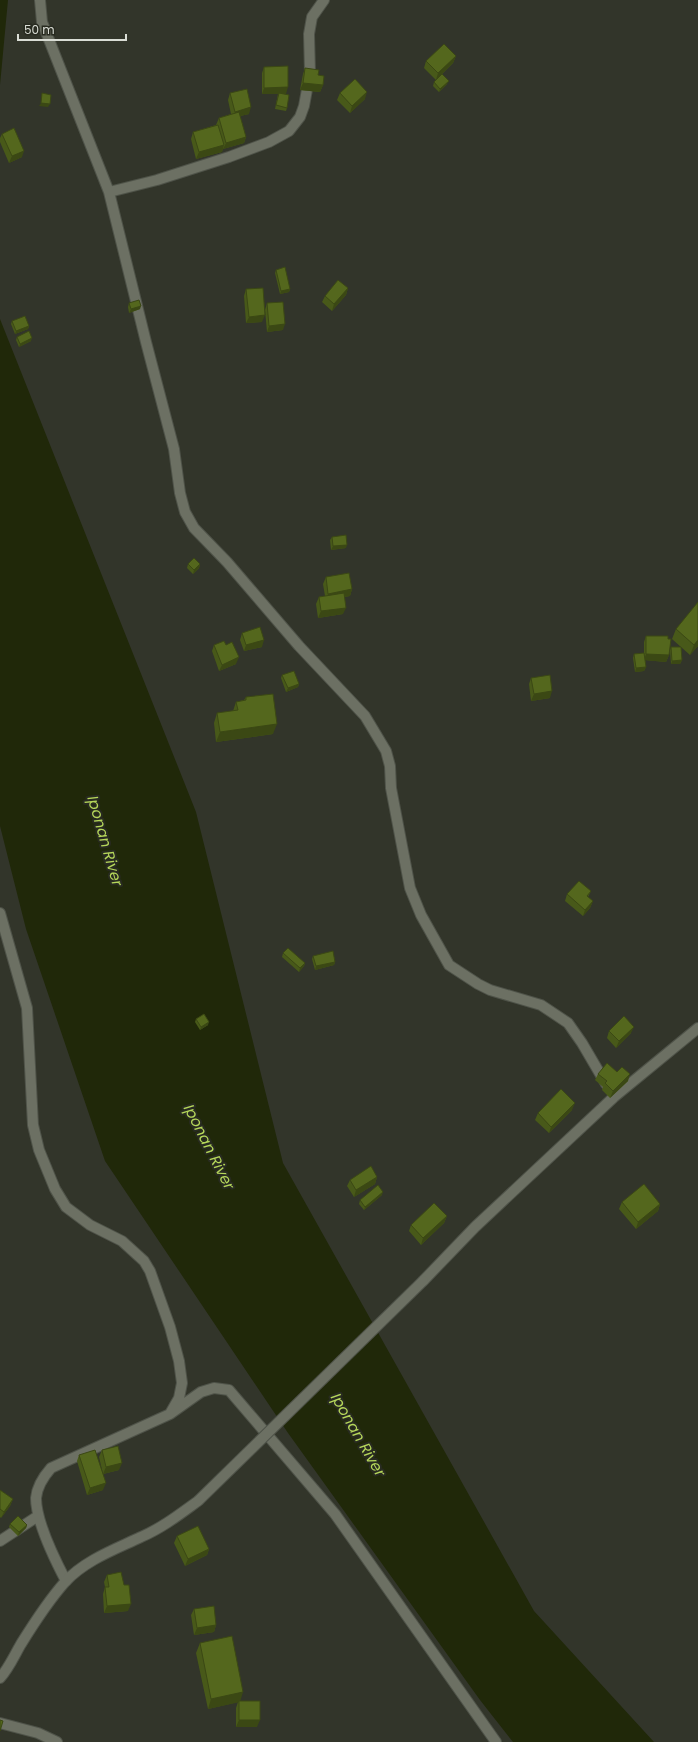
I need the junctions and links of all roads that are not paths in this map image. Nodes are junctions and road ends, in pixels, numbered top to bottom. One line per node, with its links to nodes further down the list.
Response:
1 (40, 0): 3 (street)
2 (324, 0): 3 (street)
3 (109, 192): 6 (street)
4 (0, 913): 7 (street)
5 (698, 1028): 6 (street)
6 (614, 1097): 10 (street, bridge)
7 (170, 1414): 8 (street); 14 (street)
8 (38, 1516): 9 (street); 10 (street)
9 (0, 1541)
10 (66, 1581): 11 (street)
11 (0, 1678)
12 (0, 1723): 13 (street)
13 (57, 1742)
14 (496, 1742)

